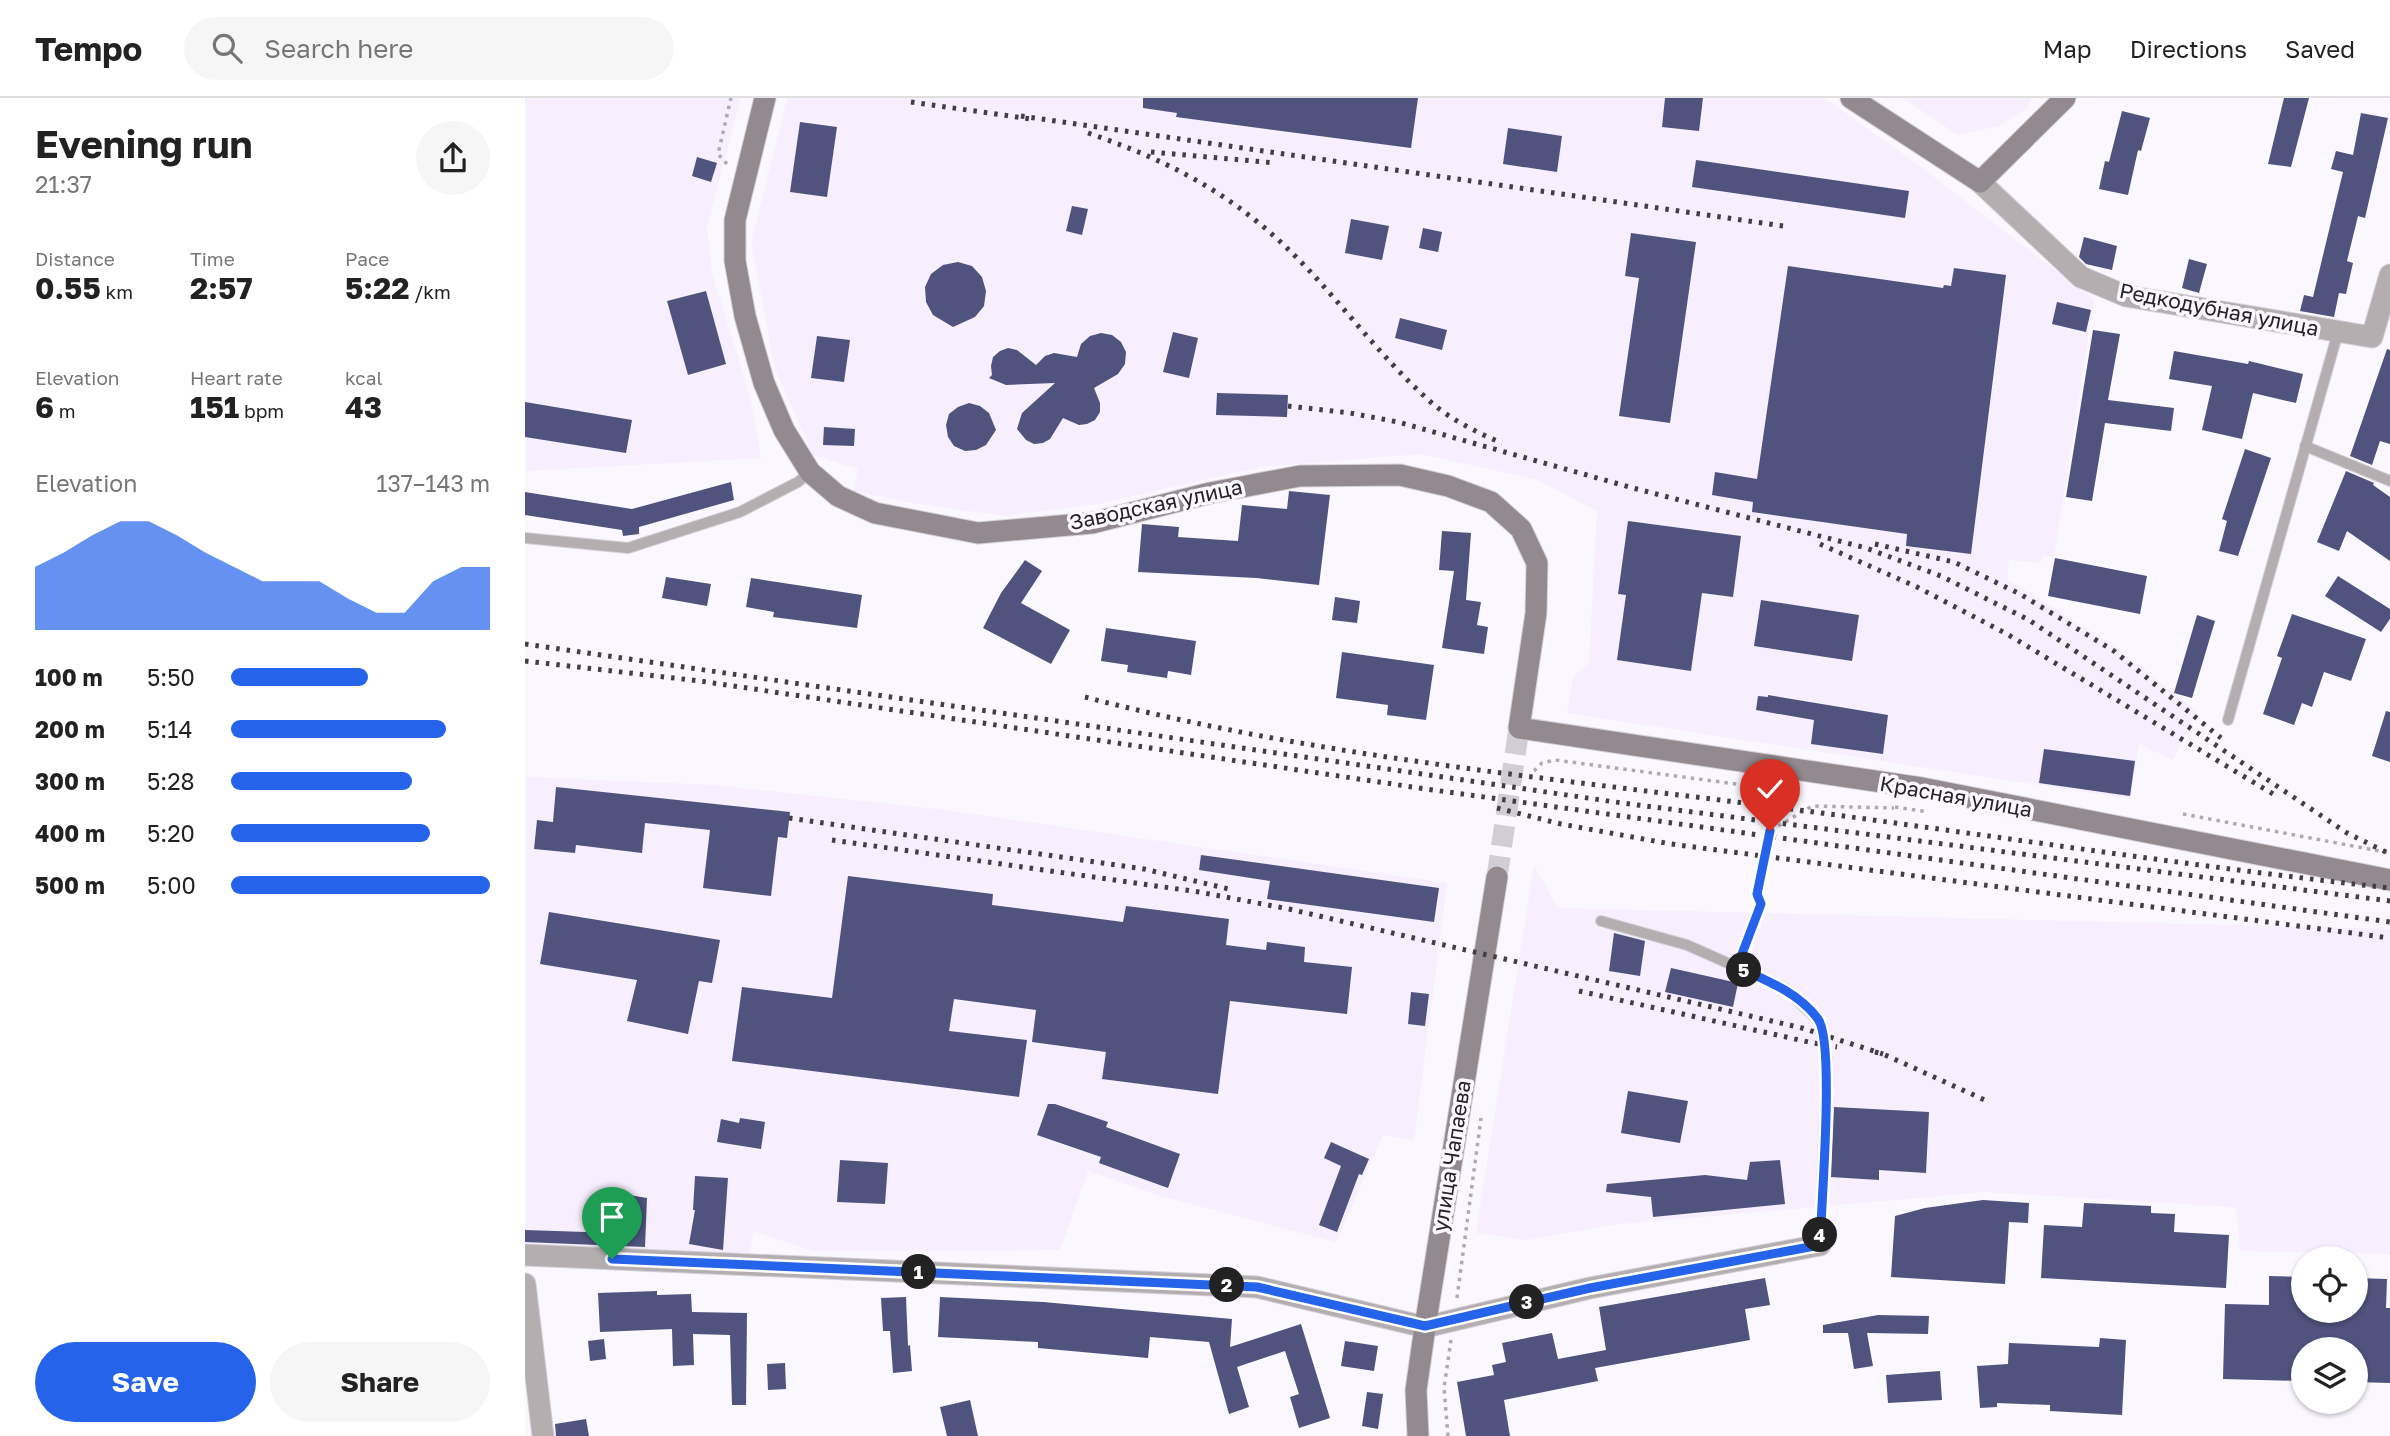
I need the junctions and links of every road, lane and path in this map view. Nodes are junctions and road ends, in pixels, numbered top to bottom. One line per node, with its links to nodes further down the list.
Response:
1 (731, 98): 5 (path)
2 (765, 98): 10 (main road, Заводская улица)
3 (1851, 98): 6 (main road)
4 (2065, 98): 6 (main road)
5 (730, 167)
6 (1980, 181): 8 (street, Редкодубная улица)
7 (2390, 275): 8 (street, Редкодубная улица)
8 (2338, 332): 9 (lane)
9 (2305, 446): 11 (lane); 13 (lane)
10 (810, 472): 12 (lane); 14 (main road, Заводская улица)
11 (2390, 481)
12 (525, 538)
13 (2228, 720)
14 (1519, 728): 23 (main road, Красная улица)
15 (1534, 771): 16 (path)
16 (1773, 789)
17 (1853, 800): 18 (path)
18 (1906, 809): 19 (path); 25 (path)
19 (1933, 813)
20 (2183, 814): 21 (path)
21 (2390, 853)
22 (1497, 877): 31 (main road, улица Чапаева)
23 (2390, 880)
24 (1601, 921): 25 (lane)
25 (1737, 967): 27 (lane)
26 (1481, 1119): 30 (path)
27 (1820, 1245): 30 (street)
28 (525, 1255): 31 (street)
29 (525, 1284): 32 (street)
30 (1454, 1320): 31 (street); 34 (path)
31 (1425, 1326): 33 (main road, улица Чапаева)
32 (543, 1436)
33 (1418, 1436)
34 (1448, 1436)

